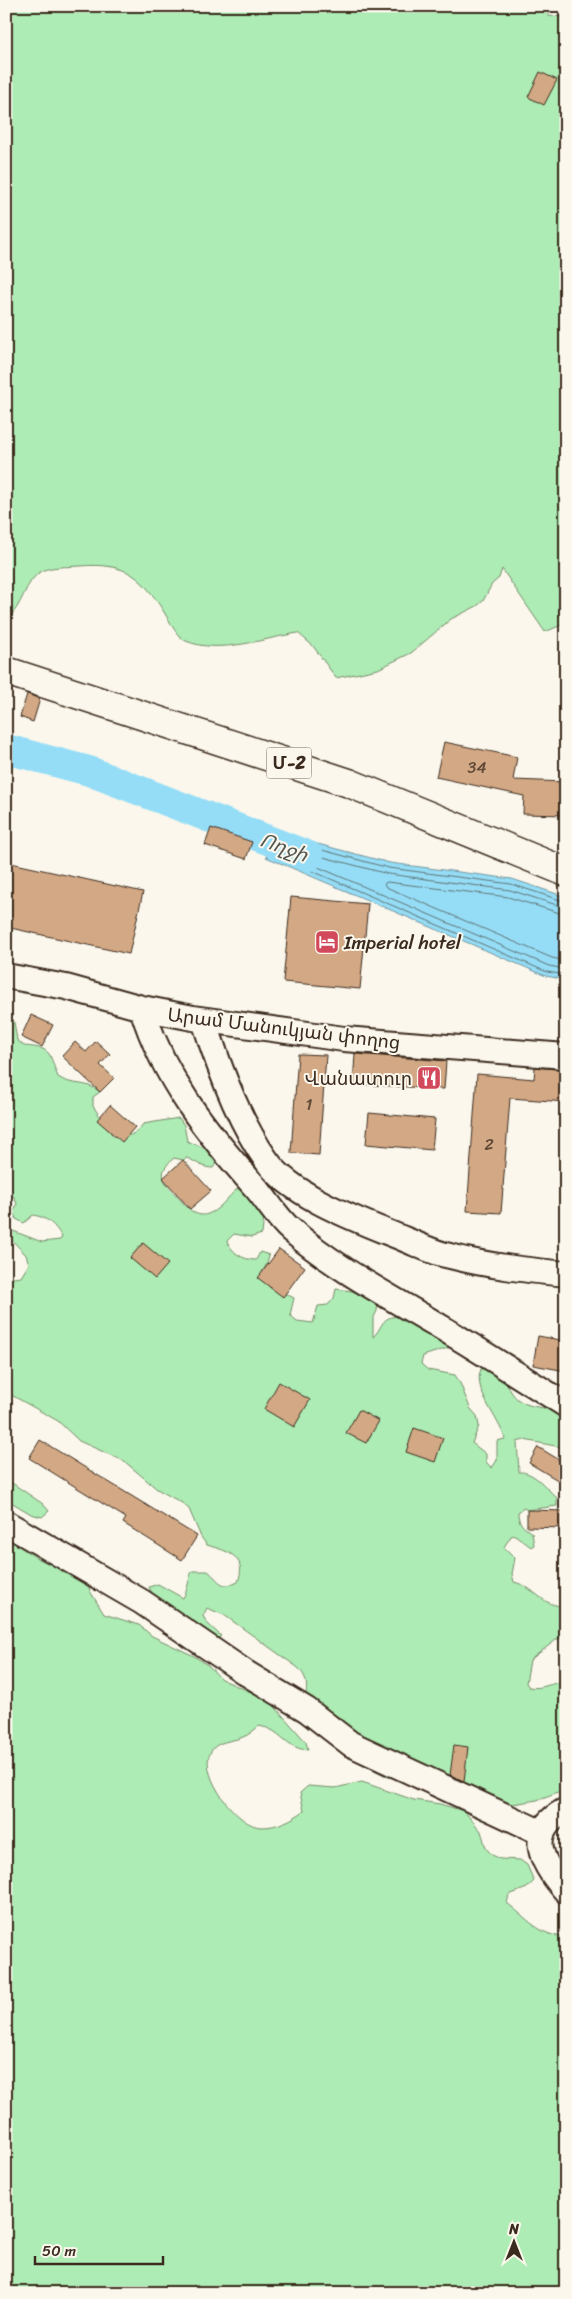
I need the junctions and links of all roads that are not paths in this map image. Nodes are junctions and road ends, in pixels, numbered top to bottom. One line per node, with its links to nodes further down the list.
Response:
1 (6, 671): 2 (highway, Մ-2)
2 (566, 872)
3 (6, 976): 4 (street, Արամ Մանուկյան փողոց)
4 (142, 1008): 5 (street, Արամ Մանուկյան փողոց); 8 (street)
5 (204, 1020): 6 (street, Արամ Մանուկյան փողոց); 7 (street)
6 (566, 1056)
7 (566, 1274)
8 (566, 1405)
9 (6, 1523): 11 (street)
10 (566, 1810): 11 (street)
11 (542, 1832): 12 (street)
12 (566, 1891)

